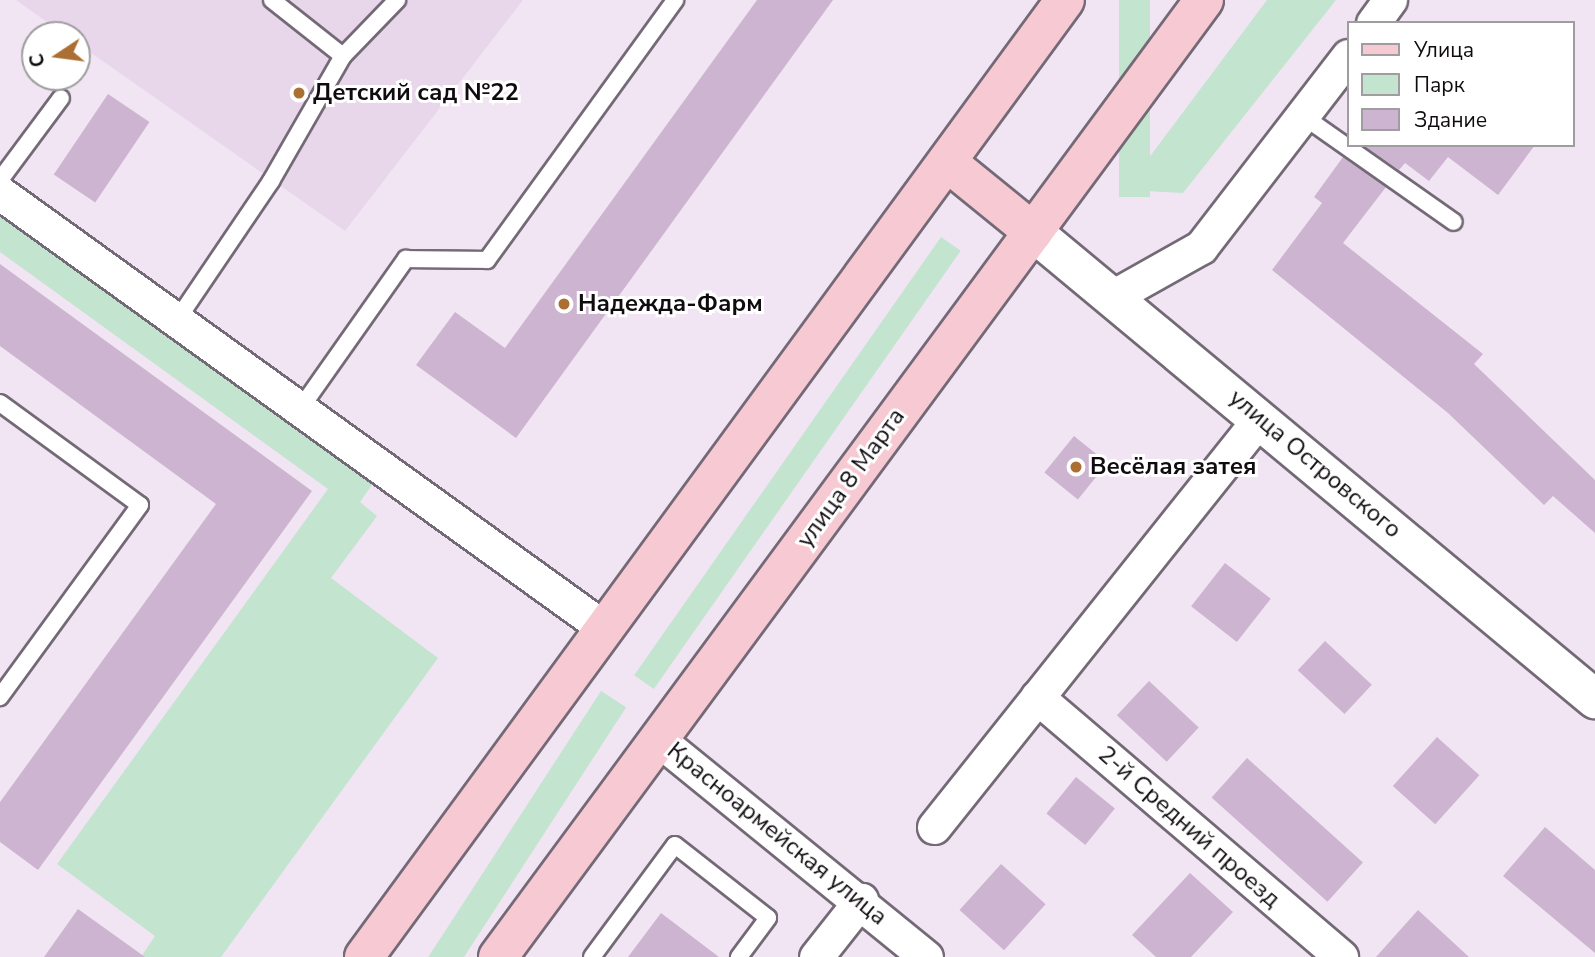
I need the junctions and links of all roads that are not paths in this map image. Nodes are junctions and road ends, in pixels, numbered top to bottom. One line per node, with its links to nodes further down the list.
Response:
1 (272, 0): 8 (lane)
2 (397, 0): 8 (lane)
3 (675, 0): 22 (lane)
4 (1065, 0): 14 (main road)
5 (1204, 0): 18 (main road, улица 8 Марта)
6 (1390, 0): 7 (street)
7 (1374, 21)
8 (343, 55): 20 (lane)
9 (1346, 59): 11 (street)
10 (61, 99): 15 (lane)
11 (1303, 117): 12 (lane); 19 (street)
12 (1346, 147)
13 (1346, 147): 17 (lane)
14 (947, 162): 18 (main road); 24 (main road)
15 (0, 180)
16 (0, 193): 20 (street)
17 (1454, 222)
18 (1033, 232): 19 (street, улица Островского); 28 (main road, улица 8 Марта)
19 (1112, 297): 23 (street, улица Островского)
20 (177, 320): 22 (street)
21 (0, 403): 25 (lane)
22 (300, 409): 24 (street)
23 (1260, 418): 26 (street); 27 (street, улица Островского)
24 (604, 628): 31 (main road)
25 (0, 697)
26 (1037, 697): 29 (street); 37 (street, 2-й Средний проезд)
27 (1595, 699)
28 (659, 740): 30 (street, Красноармейская улица); 32 (main road, улица 8 Марта)
29 (934, 827)
30 (861, 900): 35 (street); 36 (street, Красноармейская улица)
31 (364, 957)
32 (498, 957)
33 (592, 957): 34 (lane)
34 (739, 957)
35 (816, 957)
36 (926, 957)
37 (1341, 957)

